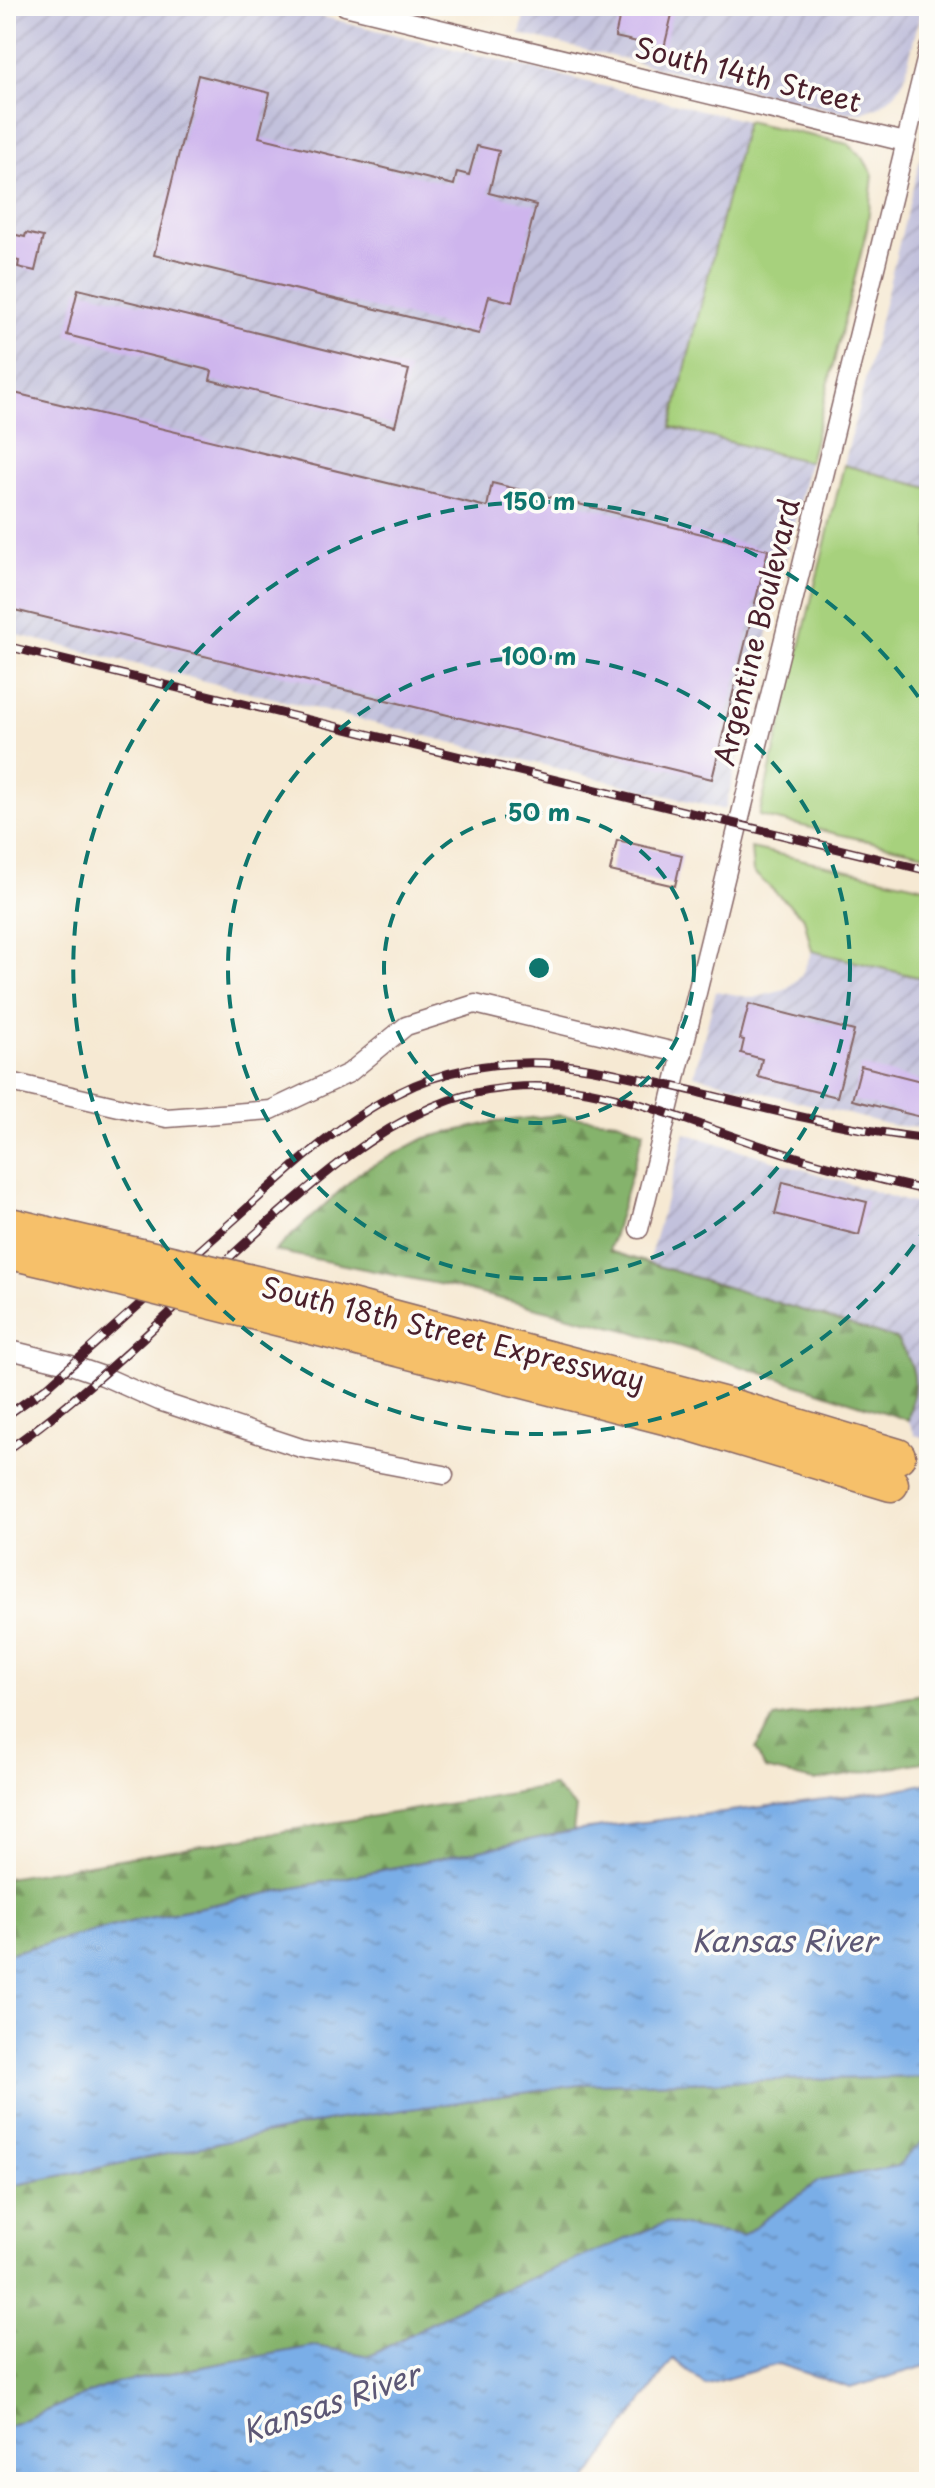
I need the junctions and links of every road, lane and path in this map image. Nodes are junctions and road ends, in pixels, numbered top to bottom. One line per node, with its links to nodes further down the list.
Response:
1 (345, 6): 2 (street, South 14th Street)
2 (365, 8): 4 (street, South 14th Street)
3 (929, 48): 4 (street, Argentine Boulevard)
4 (905, 142): 5 (street, Argentine Boulevard)
5 (683, 1054): 6 (street); 8 (street, Argentine Boulevard)
6 (6, 1081)
7 (6, 1224): 10 (highway, South 18th Street Expressway)
8 (639, 1229)
9 (6, 1251): 10 (highway, South 18th Street Expressway)
10 (60, 1251): 12 (highway, South 18th Street Expressway, bridge)
11 (6, 1349): 13 (street)
12 (894, 1470)
13 (444, 1475)

